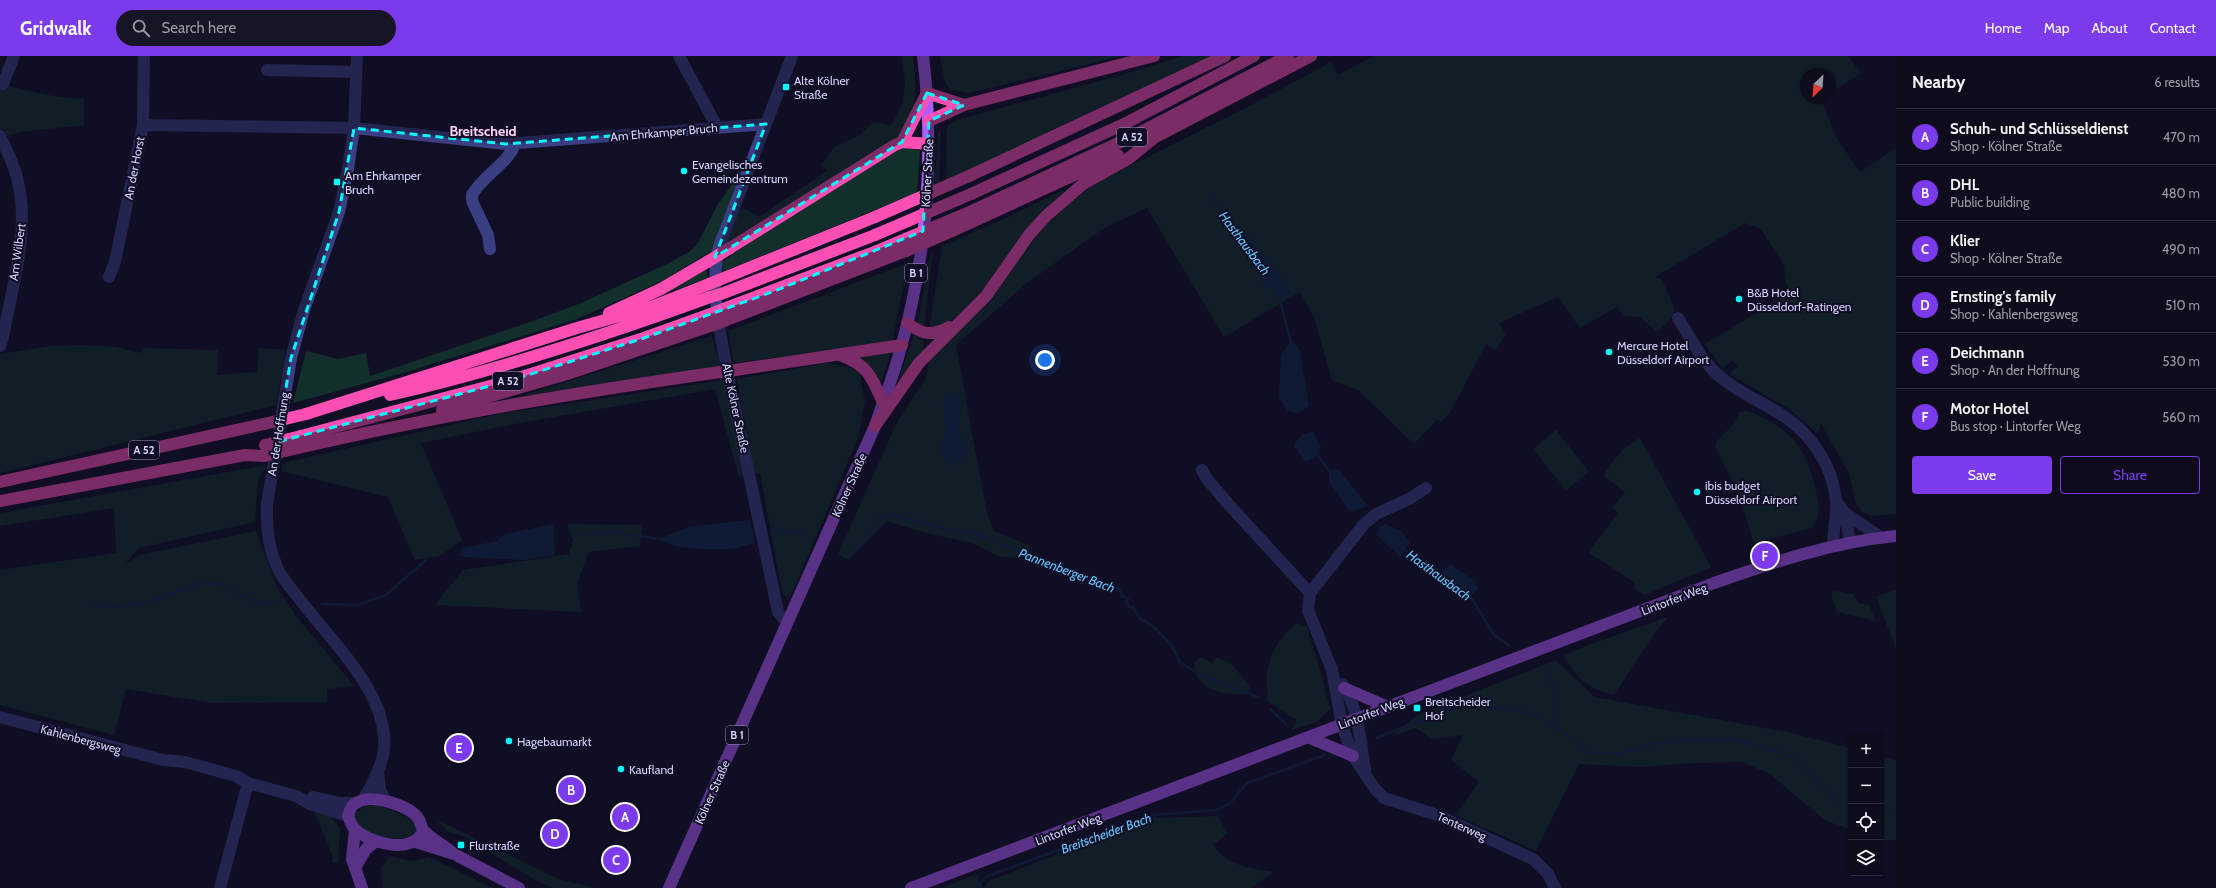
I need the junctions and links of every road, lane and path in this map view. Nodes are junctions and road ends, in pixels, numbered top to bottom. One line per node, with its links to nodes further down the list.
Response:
1 (14, 56): 14 (street)
2 (144, 56): 19 (street, An der Horst)
3 (357, 56): 13 (street, An der Hoffnung)
4 (679, 56): 20 (street)
5 (792, 56): 18 (street, Alte Kölner Straße)
6 (923, 56): 15 (main road, Kölner Straße)
7 (1154, 56): 16 (highway)
8 (1225, 56): 33 (highway, bridge)
9 (1254, 56): 38 (highway, A 52, bridge)
10 (1288, 56): 29 (highway, A 52, bridge)
11 (1311, 56): 23 (highway)
12 (266, 70): 13 (street)
13 (356, 72): 21 (street, An der Hoffnung)
14 (3, 84)
15 (927, 93): 16 (highway); 17 (main road, Kölner Straße); 24 (highway)
16 (964, 105): 17 (highway)
17 (929, 121): 26 (main road, Kölner Straße / B 1)
18 (766, 124): 20 (street, Am Ehrkamper Bruch); 53 (street, Alte Kölner Straße)
19 (143, 125): 21 (street, Am Ehrkamper Bruch); 28 (street, An der Horst)
20 (717, 127): 25 (street, Am Ehrkamper Bruch)
21 (354, 128): 25 (street, Am Ehrkamper Bruch); 62 (street, An der Hoffnung)
22 (0, 136): 35 (street, Am Wilbert)
23 (1155, 137): 29 (highway, bridge); 31 (highway)
24 (902, 142): 26 (highway); 33 (highway, bridge)
25 (515, 144): 27 (street)
26 (929, 144): 32 (main road, Kölner Straße / B 1)
27 (490, 249)
28 (109, 277)
29 (718, 317): 40 (highway); 41 (highway, A 52, bridge)
30 (1678, 318): 46 (street)
31 (961, 320): 32 (highway); 39 (highway)
32 (906, 323): 34 (main road, Kölner Straße / B 1)
33 (577, 328): 38 (highway)
34 (902, 345): 36 (highway); 37 (main road, Kölner Straße / B 1)
35 (0, 346)
36 (839, 355): 37 (highway); 40 (highway, bridge)
37 (883, 403): 39 (main road, Kölner Straße / B 1)
38 (306, 414): 43 (highway, A 52, bridge)
39 (875, 426): 53 (main road, Kölner Straße / B 1)
40 (356, 435): 41 (highway, bridge)
41 (264, 450): 45 (highway, A 52)
42 (1202, 470): 52 (street)
43 (0, 482)
44 (1426, 488): 52 (street)
45 (0, 501)
46 (1836, 501): 47 (street); 51 (street)
47 (1845, 513): 49 (street); 50 (street)
48 (1896, 536): 49 (main road, Lintorfer Weg)
49 (1880, 537): 50 (main road, Lintorfer Weg)
50 (1850, 542): 51 (main road, Lintorfer Weg)
51 (1833, 546): 56 (main road, Lintorfer Weg)
52 (1310, 593): 54 (street)
53 (787, 623): 78 (main road, Kölner Straße / B 1)
54 (1332, 670): 55 (street); 59 (street)
55 (1344, 688): 56 (main road); 58 (street)
56 (1388, 707): 58 (main road, Lintorfer Weg)
57 (0, 717): 64 (street, Kahlenbergsweg)
58 (1357, 719): 59 (main road, Lintorfer Weg); 63 (street, Tenterweg)
59 (1342, 725): 60 (main road, Lintorfer Weg); 61 (street, Tenterweg)
60 (1310, 738): 61 (main road); 79 (main road, Lintorfer Weg)
61 (1353, 756): 63 (street, Tenterweg)
62 (378, 770): 66 (street, An der Hoffnung); 67 (street, An der Hoffnung)
63 (1365, 772): 80 (street, Tenterweg)
64 (248, 783): 65 (street, Kahlenbergsweg); 75 (street)
65 (296, 796): 66 (street, Kahlenbergsweg); 68 (street, Kahlenbergsweg)
66 (359, 801): 67 (main road, Kahlenbergsweg); 68 (main road)
67 (386, 801): 70 (main road, Kahlenbergsweg)
68 (348, 816): 69 (main road)
69 (354, 829): 71 (main road, Kahlenbergsweg); 74 (main road)
70 (424, 831): 72 (main road); 73 (main road, Kahlenbergsweg)
71 (376, 841): 72 (main road, Kahlenbergsweg); 74 (main road)
72 (416, 842): 73 (main road, Kahlenbergsweg)
73 (454, 854): 77 (main road, Kahlenbergsweg)
74 (355, 868): 76 (main road)
75 (220, 888)
76 (362, 888)
77 (519, 888)
78 (669, 888)
79 (911, 888)
80 (1555, 888)

